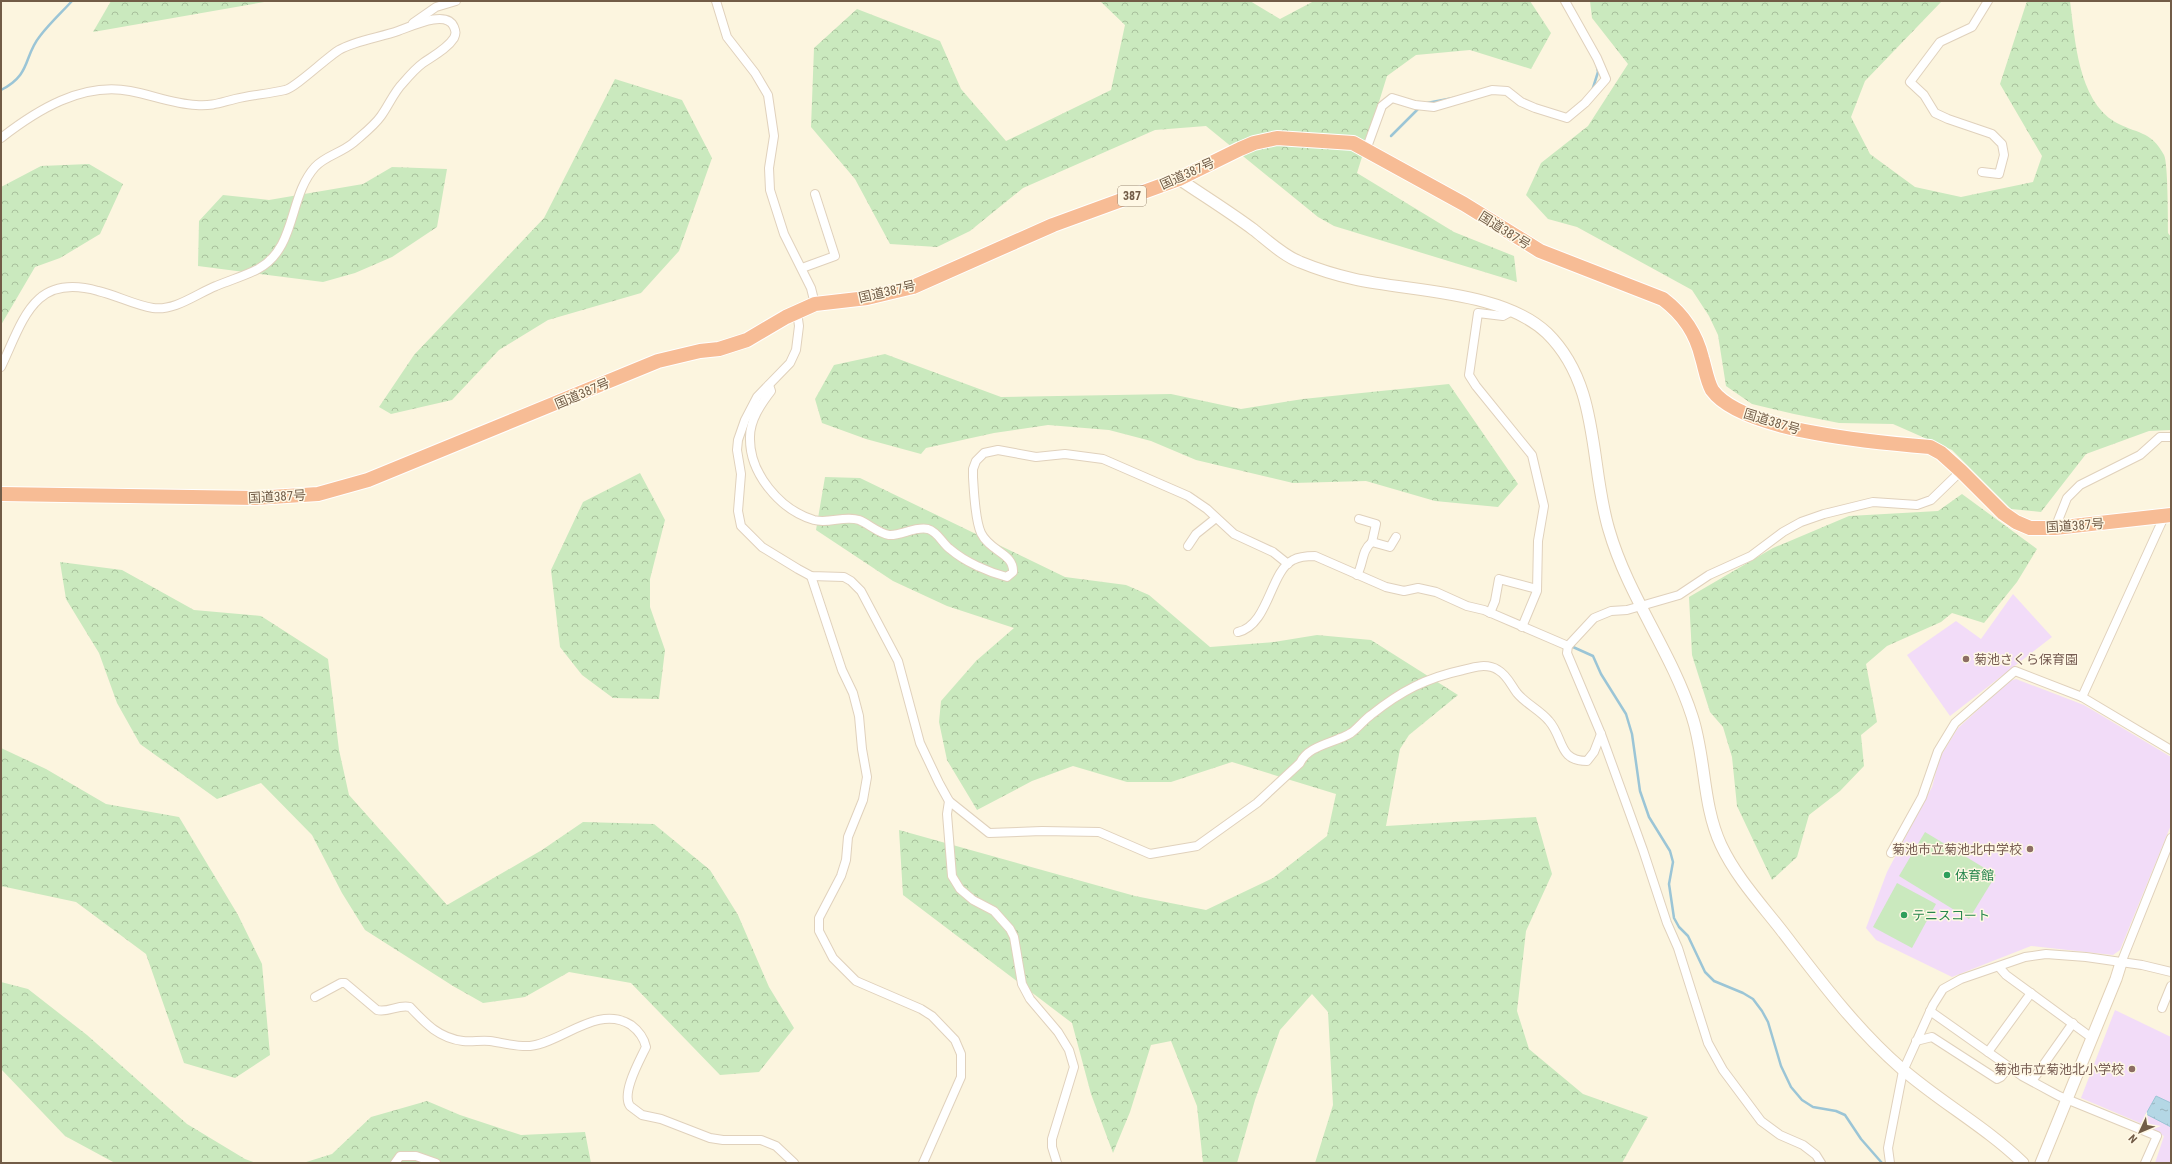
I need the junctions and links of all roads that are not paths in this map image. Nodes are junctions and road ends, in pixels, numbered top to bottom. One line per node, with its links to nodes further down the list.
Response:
1 (456, 1): 5 (street)
2 (716, 1): 11 (street)
3 (1565, 1): 7 (street)
4 (1988, 1): 8 (street)
5 (378, 38): 6 (street); 15 (street)
6 (1, 138)
7 (1366, 150): 9 (highway, 国道387号 / 387); 18 (highway, 国道387号 / 387)
8 (1982, 172)
9 (1179, 179): 12 (highway, 国道387号 / 387); 13 (street)
10 (816, 194): 11 (street)
11 (802, 268): 12 (street)
12 (815, 304): 14 (highway, 国道387号 / 387)
13 (1512, 311): 30 (street); 31 (street)
14 (797, 312): 16 (street); 19 (highway, 国道387号 / 387)
15 (1, 367)
16 (769, 385): 21 (street); 29 (street)
17 (2171, 437): 23 (street)
18 (1961, 471): 23 (highway, 国道387号 / 387); 31 (street)
19 (1, 494)
20 (2168, 516): 23 (highway, 国道387号 / 387); 36 (street)
21 (1216, 518): 26 (street); 27 (street)
22 (1359, 519): 25 (street)
23 (2056, 528)
24 (1396, 537): 25 (street)
25 (1372, 542): 28 (street)
26 (1188, 546)
27 (1288, 564): 28 (street); 34 (street)
28 (1357, 575): 32 (street)
29 (811, 576): 39 (street); 62 (street)
30 (1537, 589): 32 (street); 33 (street)
31 (1641, 606): 35 (street); 56 (street)
32 (1490, 613): 33 (street)
33 (1522, 627): 35 (street)
34 (1238, 632)
35 (1568, 646): 37 (street)
36 (2082, 697): 38 (street); 42 (street)
37 (1601, 734): 39 (street); 64 (street)
38 (2171, 750)
39 (949, 802): 63 (street)
40 (2171, 838): 41 (street)
41 (2169, 849): 43 (street)
42 (1891, 853)
43 (2121, 963): 44 (street); 45 (street); 52 (street)
44 (1998, 967): 47 (street); 50 (street)
45 (2171, 972)
46 (2171, 986): 49 (street)
47 (2031, 993): 51 (street); 54 (street)
48 (315, 997): 61 (street)
49 (2162, 1008)
50 (1930, 1011): 53 (street); 54 (street)
51 (2073, 1024): 52 (street); 57 (street)
52 (2092, 1038): 58 (street)
53 (1916, 1041): 55 (street); 56 (street)
54 (1988, 1052): 55 (street)
55 (2009, 1067): 57 (street)
56 (1904, 1071): 65 (street); 66 (street)
57 (2032, 1081): 58 (street)
58 (2067, 1099): 67 (street); 68 (street)
59 (395, 1163): 60 (street)
60 (436, 1163)
61 (794, 1163)
62 (923, 1163)
63 (1057, 1163)
64 (1822, 1163)
65 (1890, 1163)
66 (2023, 1163)
67 (2041, 1163)
68 (2146, 1163)

